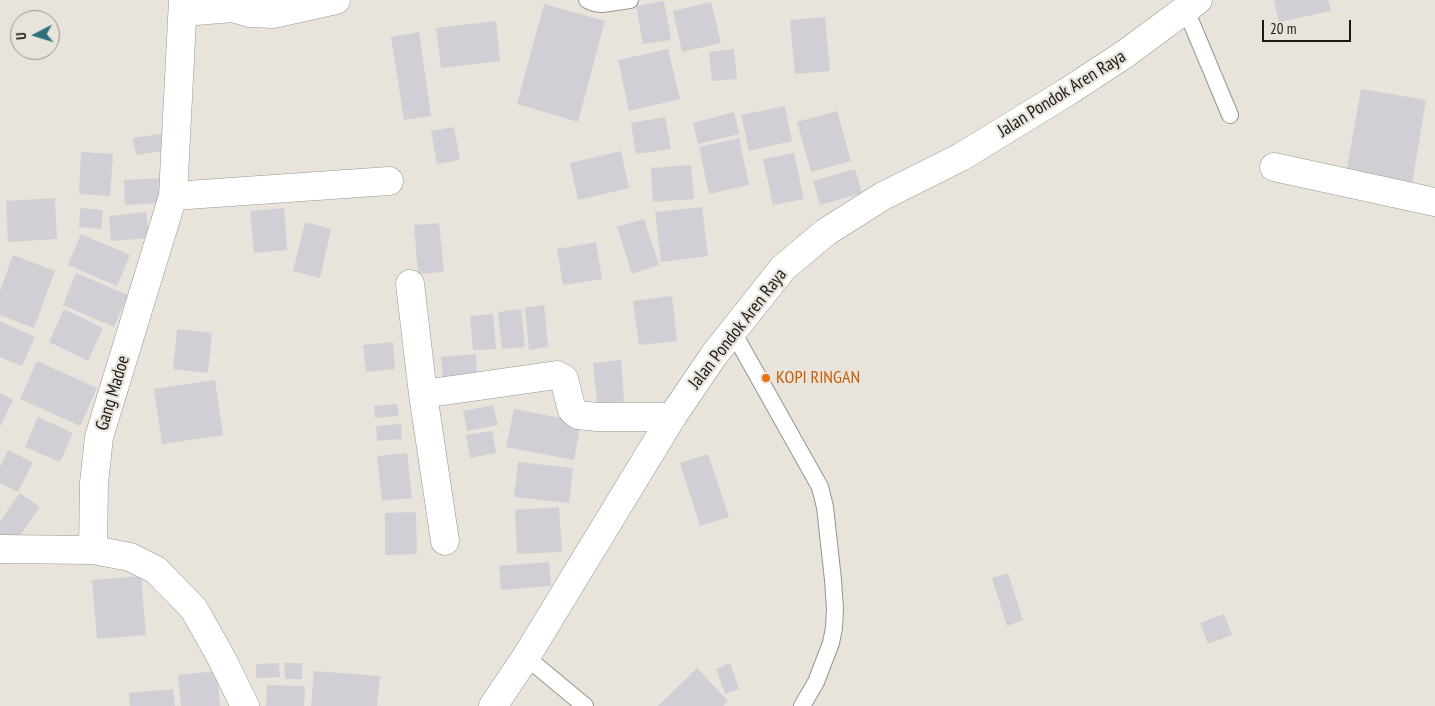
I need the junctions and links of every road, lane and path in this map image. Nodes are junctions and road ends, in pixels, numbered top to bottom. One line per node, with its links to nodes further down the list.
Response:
1 (336, 0): 4 (street)
2 (587, 0): 3 (lane)
3 (630, 0)
4 (230, 4): 6 (street)
5 (1192, 5): 7 (lane); 13 (street, Jalan Pondok Aren Raya)
6 (183, 6): 10 (street, Gang Madoe)
7 (1230, 115)
8 (1274, 167): 11 (street)
9 (389, 181): 10 (street)
10 (174, 196): 18 (street, Gang Madoe)
11 (1435, 202)
12 (410, 284): 14 (street)
13 (733, 332): 15 (street, Jalan Pondok Aren Raya); 23 (lane)
14 (423, 394): 15 (street); 16 (street)
15 (672, 417): 19 (street, Jalan Pondok Aren Raya)
16 (445, 541)
17 (0, 550): 18 (street)
18 (93, 550): 20 (street)
19 (526, 657): 21 (street, Jalan Pondok Aren Raya); 22 (lane)
20 (245, 706)
21 (494, 706)
22 (584, 706)
23 (802, 706)

